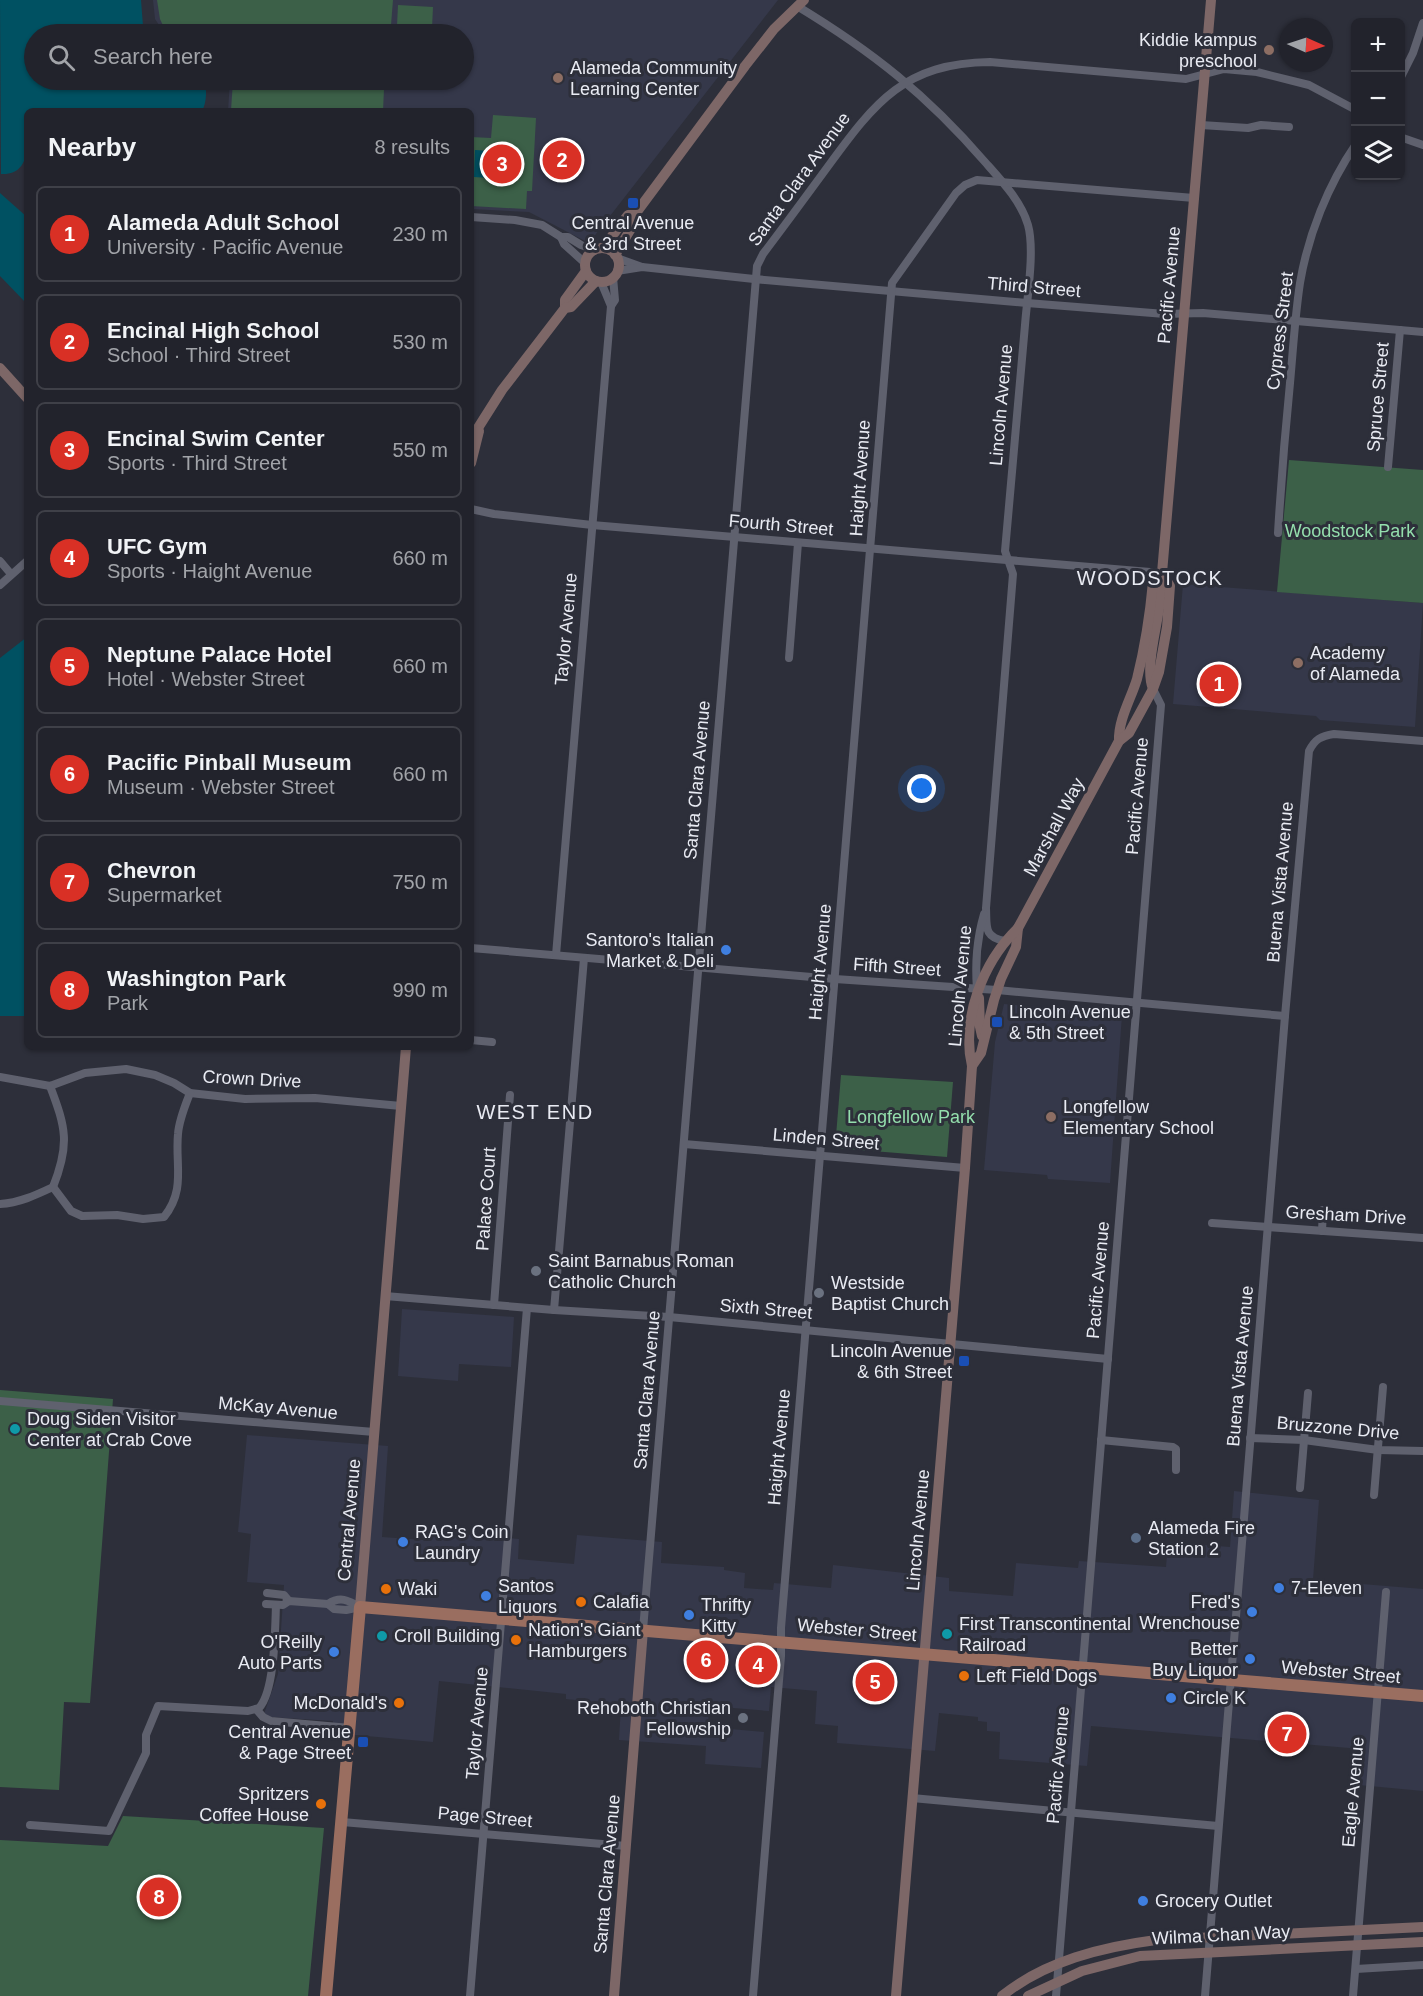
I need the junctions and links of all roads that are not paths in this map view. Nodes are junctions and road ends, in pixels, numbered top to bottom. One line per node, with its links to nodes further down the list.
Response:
1 (1211, 0): 5 (street, Pacific Avenue)
2 (801, 3): 6 (street, Lincoln Avenue); 15 (street)
3 (1423, 23): 4 (street)
4 (1404, 72)
5 (1205, 74): 6 (street, Santa Clara Avenue); 7 (street, Santa Clara Avenue); 8 (street, Pacific Avenue)
6 (907, 82): 13 (street, Lincoln Avenue); 23 (street, Santa Clara Avenue)
7 (1351, 107)
8 (1201, 125): 9 (street); 14 (street, Pacific Avenue)
9 (1289, 127)
10 (1405, 138): 11 (street)
11 (1423, 145)
12 (1351, 152): 30 (street, Cypress Street)
13 (1002, 182): 14 (street, Haight Avenue); 25 (street, Haight Avenue); 26 (street, Lincoln Avenue)
14 (1194, 198): 29 (street, Pacific Avenue)
15 (636, 213): 18 (street); 19 (street)
16 (474, 217): 17 (street)
17 (561, 237): 18 (street); 20 (street)
18 (599, 249): 19 (street); 20 (street)
19 (616, 256): 21 (street, Third Street); 22 (street)
20 (586, 267): 24 (street); 28 (street)
21 (642, 267): 22 (street, Third Street); 23 (street, Third Street)
22 (615, 274): 24 (street); 27 (street, Taylor Avenue)
23 (754, 279): 25 (street, Third Street); 42 (street, Santa Clara Avenue)
24 (599, 281): 27 (street, Taylor Avenue); 28 (street)
25 (890, 291): 26 (street, Third Street); 44 (street, Haight Avenue)
26 (1027, 303): 29 (street, Third Street); 46 (street, Lincoln Avenue)
27 (611, 306): 40 (street, Taylor Avenue)
28 (565, 308): 35 (street)
29 (1183, 314): 30 (street, Third Street); 48 (street, Pacific Avenue)
30 (1296, 321): 31 (street, Third Street); 41 (street, Cypress Street)
31 (1400, 330): 32 (street, Third Street); 38 (street, Spruce Street)
32 (1423, 332)
33 (0, 368): 34 (street)
34 (24, 395)
35 (481, 426): 36 (street); 37 (street)
36 (474, 435)
37 (474, 452)
38 (1388, 467)
39 (474, 510): 40 (street, Fourth Street)
40 (592, 525): 42 (street, Fourth Street); 60 (street, Taylor Avenue)
41 (1278, 533)
42 (733, 538): 43 (street, Fourth Street); 62 (street, Santa Clara Avenue)
43 (798, 543): 44 (street, Fourth Street); 51 (street)
44 (871, 549): 46 (street, Fourth Street); 63 (street, Haight Avenue)
45 (0, 561): 49 (street)
46 (1010, 562): 48 (street, Fourth Street); 56 (street, Lincoln Avenue)
47 (24, 563): 49 (street)
48 (1162, 573): 52 (street, Pacific Avenue); 53 (street)
49 (11, 574): 50 (street)
50 (0, 585)
51 (789, 658)
52 (1136, 680): 54 (street, Marshall Way)
53 (1153, 688): 54 (street, Marshall Way); 66 (street, Pacific Avenue)
54 (1119, 741): 57 (street, Marshall Way)
55 (1423, 741): 67 (street, Buena Vista Avenue)
56 (986, 908): 58 (street, Lincoln Avenue); 64 (street, Lincoln Avenue)
57 (1018, 928): 58 (street, Marshall Way); 65 (street, Marshall Way)
58 (1005, 941): 64 (street, Marshall Way)
59 (474, 948): 60 (street, Fifth Street)
60 (556, 955): 61 (street, Fifth Street)
61 (584, 958): 62 (street, Fifth Street); 91 (street)
62 (699, 967): 63 (street, Fifth Street); 78 (street, Santa Clara Avenue)
63 (835, 979): 64 (street, Fifth Street); 79 (street, Haight Avenue)
64 (977, 989): 65 (street, Fifth Street); 69 (street); 72 (street, Lincoln Avenue)
65 (997, 990): 66 (street, Fifth Street); 69 (street, Lincoln Avenue)
66 (1136, 1004): 67 (street, Fifth Street); 95 (street, Pacific Avenue)
67 (1285, 1016): 85 (street, Buena Vista Avenue)
68 (474, 1040): 70 (street)
69 (983, 1040): 72 (street, Lincoln Avenue)
70 (492, 1042)
71 (406, 1050): 77 (street, Central Avenue)
72 (972, 1066): 80 (street, Lincoln Avenue)
73 (0, 1077): 74 (street)
74 (50, 1086): 75 (street, Crown Drive); 81 (street)
75 (190, 1093): 77 (street, Crown Drive); 81 (street)
76 (510, 1095): 89 (street, Palace Court)
77 (401, 1106): 88 (street, Central Avenue)
78 (684, 1144): 79 (street, Linden Street); 92 (street, Santa Clara Avenue)
79 (820, 1155): 80 (street, Linden Street); 93 (street, Haight Avenue)
80 (965, 1168): 94 (street, Lincoln Avenue)
81 (53, 1187): 82 (street)
82 (0, 1204)
83 (1323, 1210): 86 (street)
84 (1212, 1223): 85 (street, Gresham Drive)
85 (1268, 1228): 86 (street, Gresham Drive); 100 (street, Buena Vista Avenue)
86 (1322, 1231): 87 (street, Gresham Drive)
87 (1423, 1238)
88 (385, 1296): 89 (street, Sixth Street); 99 (street, Central Avenue)
89 (494, 1305): 90 (street, Sixth Street)
90 (527, 1308): 91 (street, Sixth Street); 114 (street, Taylor Avenue)
91 (554, 1310): 92 (street, Sixth Street)
92 (669, 1317): 93 (street, Sixth Street); 115 (street, Santa Clara Avenue)
93 (806, 1329): 94 (street, Sixth Street); 116 (street, Haight Avenue)
94 (951, 1344): 95 (street, Sixth Street); 117 (street, Lincoln Avenue)
95 (1108, 1359): 101 (street, Pacific Avenue)
96 (1383, 1387): 103 (street)
97 (1308, 1393): 102 (street)
98 (0, 1401): 99 (street, McKay Avenue)
99 (374, 1432): 113 (street, Central Avenue)
100 (1250, 1438): 102 (street, Bruzzone Drive); 119 (street, Buena Vista Avenue)
101 (1101, 1440): 105 (street); 118 (street, Pacific Avenue)
102 (1304, 1440): 103 (street, Bruzzone Drive); 106 (street)
103 (1378, 1450): 104 (street, Bruzzone Drive); 107 (street)
104 (1423, 1451)
105 (1176, 1470)
106 (1300, 1488)
107 (1374, 1495)
108 (1386, 1592): 120 (street, Eagle Avenue)
109 (267, 1593): 110 (street, Webster Street)
110 (289, 1601): 112 (street, Webster Street); 113 (street, Webster Street)
111 (266, 1604): 112 (street, Webster Street)
112 (276, 1605): 122 (street)
113 (360, 1607): 114 (main road, Webster Street); 123 (main road, Central Avenue)
114 (502, 1618): 115 (main road, Webster Street); 129 (street, Taylor Avenue)
115 (643, 1630): 116 (main road, Webster Street); 130 (street, Santa Clara Avenue)
116 (781, 1642): 117 (main road, Webster Street); 144 (street, Haight Avenue)
117 (925, 1654): 118 (main road, Webster Street); 124 (street, Lincoln Avenue)
118 (1083, 1667): 119 (main road, Webster Street); 125 (street, Pacific Avenue)
119 (1230, 1680): 120 (main road, Webster Street); 128 (street, Buena Vista Avenue)
120 (1377, 1692): 121 (main road, Webster Street); 132 (street, Eagle Avenue)
121 (1423, 1696)
122 (256, 1710): 123 (street); 127 (street)
123 (350, 1728): 126 (main road, Central Avenue)
124 (912, 1798): 125 (street); 145 (street, Lincoln Avenue)
125 (1070, 1814): 128 (street); 137 (street, Pacific Avenue)
126 (342, 1822): 129 (street, Page Street); 141 (main road, Central Avenue)
127 (30, 1825)
128 (1218, 1826): 133 (street, Buena Vista Avenue)
129 (484, 1834): 130 (street, Page Street); 142 (street, Taylor Avenue)
130 (626, 1846): 143 (street, Santa Clara Avenue)
131 (1423, 1927): 132 (street, Wilma Chan Way)
132 (1359, 1929): 133 (street, Wilma Chan Way); 135 (street, Eagle Avenue)
133 (1209, 1937): 136 (street, Buena Vista Avenue); 137 (street, Wilma Chan Way)
134 (1423, 1942): 135 (street, Wilma Chan Way)
135 (1358, 1944): 136 (street, Wilma Chan Way); 139 (street, Eagle Avenue)
136 (1208, 1952): 140 (street, Wilma Chan Way); 149 (street, Buena Vista Avenue)
137 (1059, 1965): 140 (street, Pacific Avenue); 146 (street, Wilma Chan Way)
138 (1423, 1965): 139 (street)
139 (1356, 1969): 150 (street, Eagle Avenue)
140 (1057, 1981): 147 (street, Wilma Chan Way); 148 (street, Pacific Avenue)
141 (326, 1996)
142 (470, 1996)
143 (614, 1996)
144 (753, 1996)
145 (896, 1996)
146 (1002, 1996)
147 (1028, 1996)
148 (1056, 1996)
149 (1205, 1996)
150 (1353, 1996)

